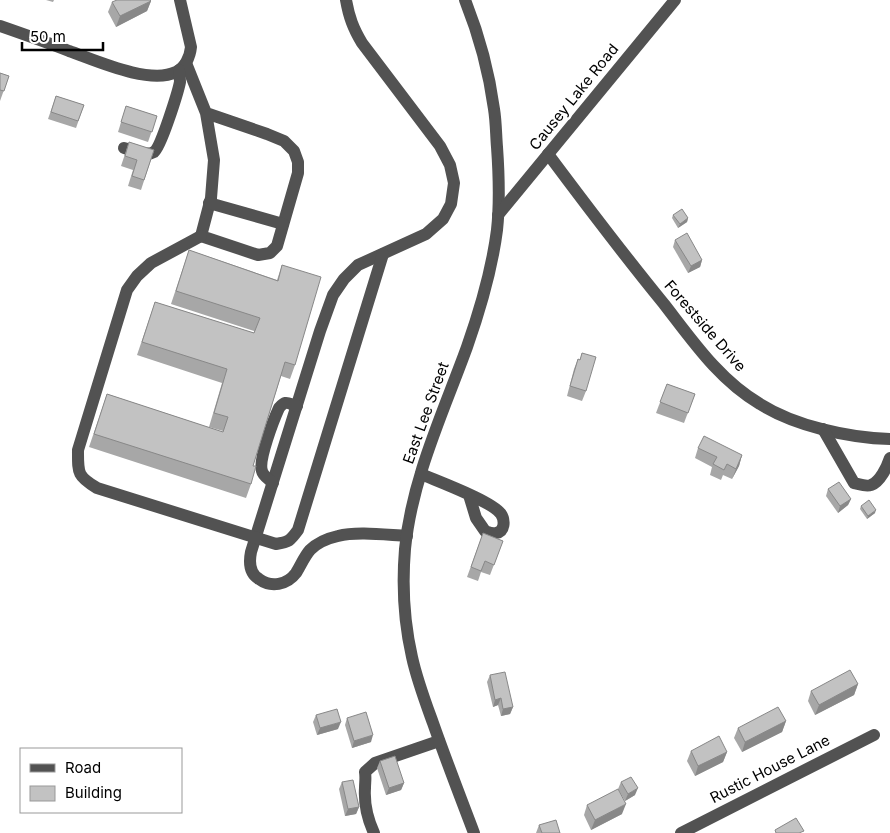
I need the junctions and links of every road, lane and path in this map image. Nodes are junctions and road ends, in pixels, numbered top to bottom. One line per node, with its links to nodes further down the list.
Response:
1 (180, 0): 6 (street)
2 (346, 0): 14 (street)
3 (465, 0): 11 (street, East Lee Street)
4 (674, 0): 9 (street, Causey Lake Road)
5 (0, 26): 6 (street)
6 (181, 68): 7 (street); 8 (street)
7 (206, 113): 10 (street); 12 (street)
8 (124, 148)
9 (548, 154): 11 (street, Causey Lake Road); 16 (street, Forestside Drive)
10 (209, 203): 12 (street); 13 (street)
11 (498, 215): 19 (street, East Lee Street)
12 (284, 224): 13 (street)
13 (201, 236): 23 (street)
14 (383, 254): 15 (street); 23 (street)
15 (297, 406): 20 (street); 20 (street)
16 (823, 429): 17 (street, Forestside Drive); 18 (street)
17 (890, 440)
18 (890, 458)
19 (421, 474): 21 (street); 22 (street, East Lee Street)
20 (273, 483): 23 (street)
21 (469, 495)
22 (407, 536): 23 (street); 25 (street, East Lee Street)
23 (255, 538)
24 (874, 735): 28 (street, Rustic House Lane)
25 (439, 741): 26 (street); 27 (street, East Lee Street)
26 (374, 833)
27 (474, 833)
28 (681, 833)

